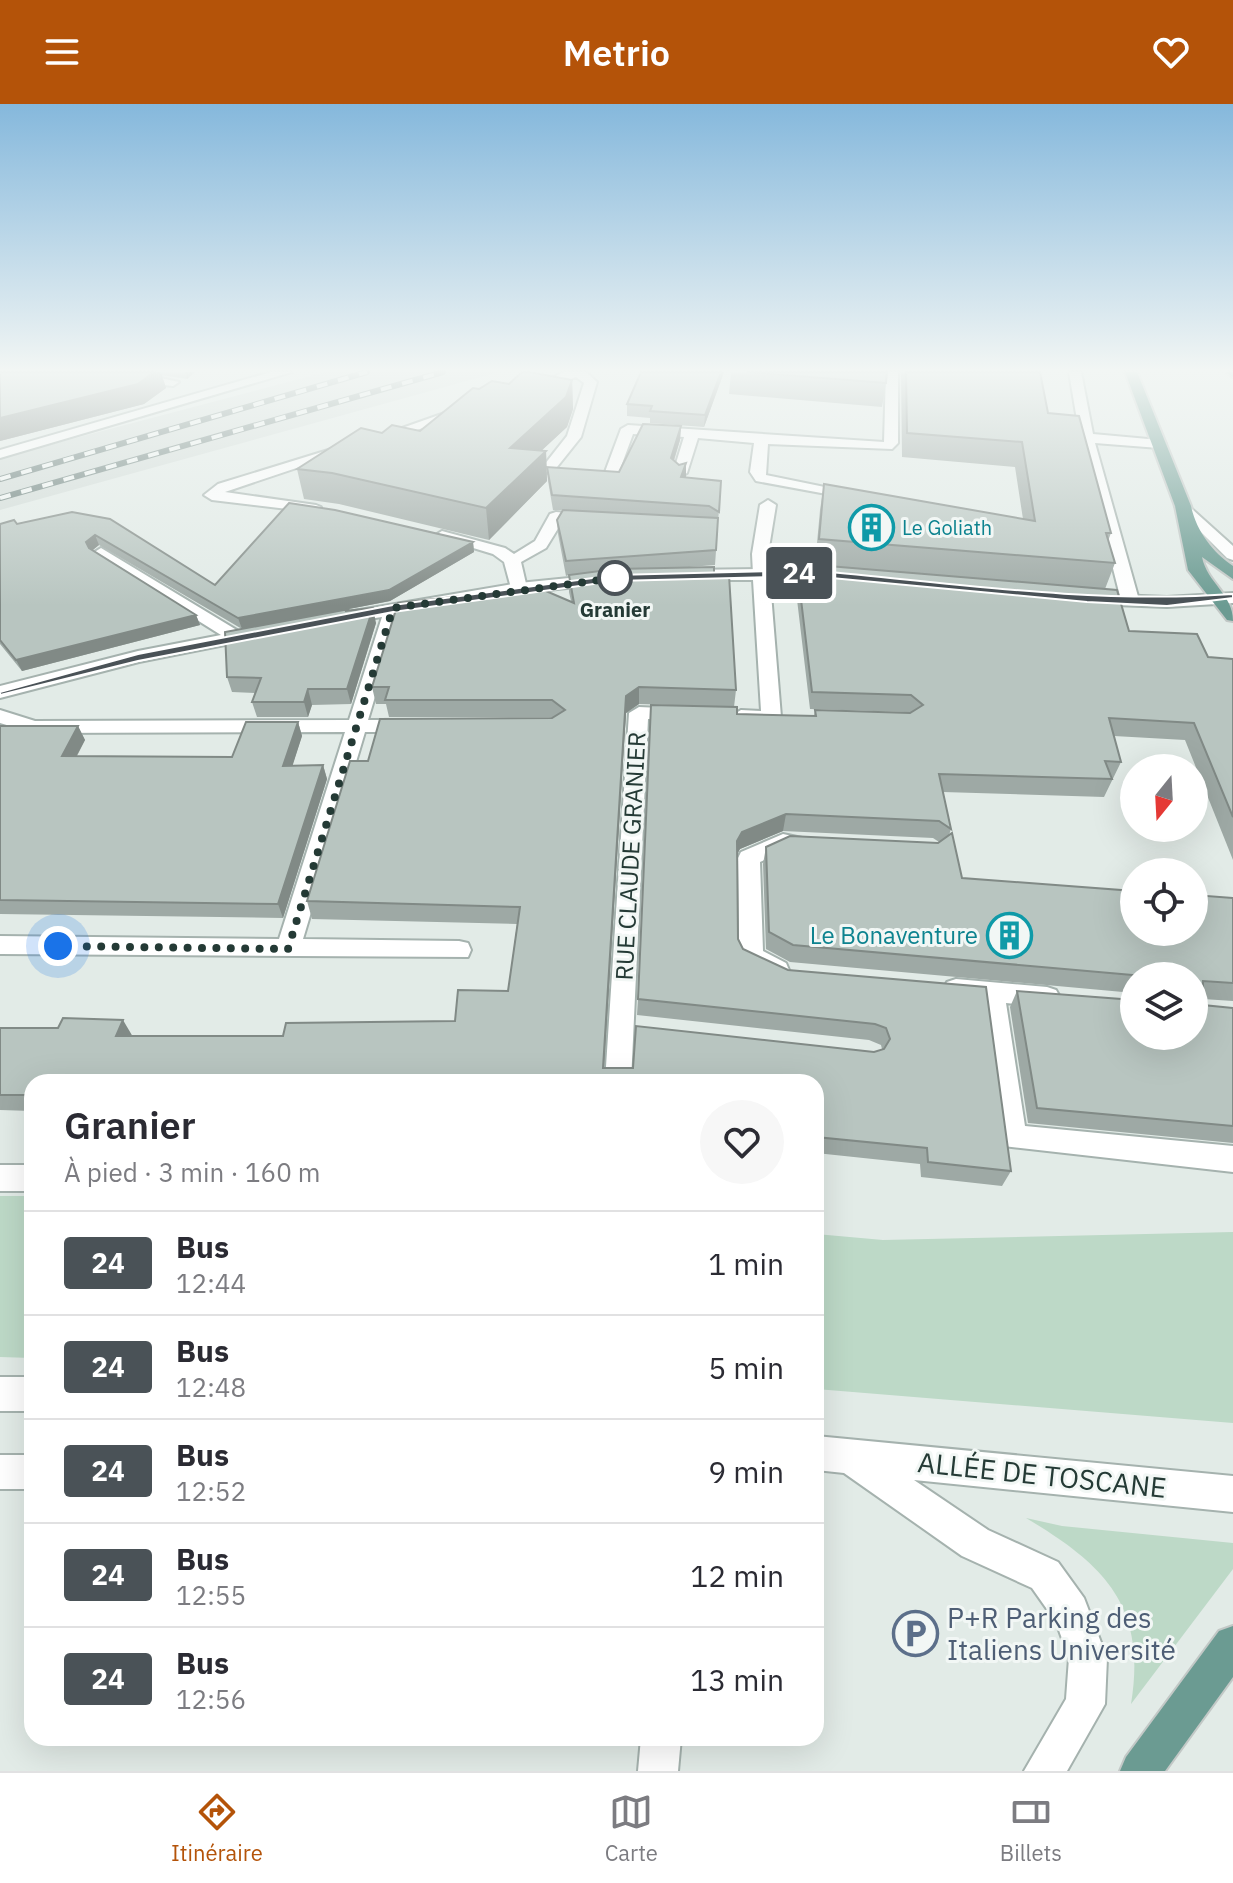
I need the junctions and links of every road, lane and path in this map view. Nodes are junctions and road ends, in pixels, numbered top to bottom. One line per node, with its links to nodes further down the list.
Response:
1 (342, 450): 13 (street)
2 (564, 450): 8 (street)
3 (620, 450): 10 (street)
4 (687, 450): 9 (street)
5 (760, 450): 11 (street)
6 (1090, 450): 28 (street)
7 (1161, 450): 14 (main road)
8 (548, 469)
9 (680, 473)
10 (609, 480)
11 (868, 499)
12 (768, 505): 20 (street, RUE CLAUDE GRANIER)
13 (338, 512)
14 (1185, 514): 18 (street); 21 (main road); 27 (main road)
15 (602, 520): 19 (street)
16 (428, 533): 19 (street)
17 (101, 553): 33 (street)
18 (1233, 555)
19 (512, 560): 25 (street)
20 (761, 574): 22 (street); 23 (street); 46 (street, RUE CLAUDE GRANIER)
21 (1233, 574)
22 (660, 576)
23 (863, 577)
24 (615, 578): 25 (street)
25 (519, 588): 29 (street)
26 (1072, 597): 28 (street)
27 (1225, 599): 28 (street); 30 (main road)
28 (1130, 600)
29 (393, 608): 31 (street); 36 (street)
30 (1233, 616)
31 (331, 620)
32 (269, 632): 33 (street)
33 (238, 638): 34 (street)
34 (0, 692)
35 (0, 716): 36 (street)
36 (356, 726): 37 (street); 40 (street)
37 (432, 726)
38 (813, 844): 42 (street)
39 (0, 945): 40 (street)
40 (288, 949): 41 (street)
41 (459, 950)
42 (801, 975)
43 (928, 986): 44 (street)
44 (992, 992): 45 (street); 49 (street)
45 (1071, 999)
46 (621, 1027): 47 (street); 48 (street, RUE CLAUDE GRANIER)
47 (652, 1030)
48 (618, 1074)
49 (1233, 1159)
50 (0, 1178): 51 (street)
51 (24, 1178)
52 (0, 1394): 53 (street)
53 (24, 1394)
54 (834, 1455): 57 (street, ALLÉE DE TOSCANE); 61 (street, ALLÉE DE TOSCANE)
55 (0, 1472): 56 (street)
56 (24, 1472)
57 (1233, 1494)
58 (1233, 1645): 62 (main road)
59 (660, 1746): 60 (street)
60 (658, 1771)
61 (1044, 1771)
62 (1140, 1771)

